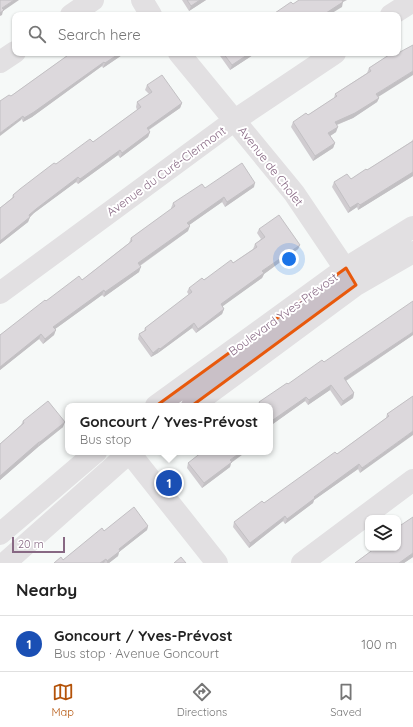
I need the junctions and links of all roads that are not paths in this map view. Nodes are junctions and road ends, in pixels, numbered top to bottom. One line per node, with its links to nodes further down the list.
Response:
1 (93, 0): 4 (street)
2 (142, 0): 5 (street)
3 (413, 0): 6 (street)
4 (75, 12)
5 (149, 12)
6 (396, 12)
7 (12, 54): 10 (street)
8 (182, 56): 11 (street, Avenue de Cholet)
9 (331, 56): 11 (street, Avenue du Curé-Clermont)
10 (0, 62)
11 (235, 120): 14 (street, Avenue de Cholet); 15 (street, Avenue du Curé-Clermont)
12 (413, 227): 14 (street, Boulevard Yves-Prévost)
13 (413, 252): 14 (street, Boulevard Yves-Prévost)
14 (351, 276): 16 (street, Boulevard Yves-Prévost); 17 (street, Boulevard Yves-Prévost)
15 (0, 293)
16 (160, 403)
17 (196, 403)
18 (92, 455): 22 (street)
19 (126, 455): 23 (street)
20 (131, 455): 24 (street)
21 (413, 480): 25 (street)
22 (0, 534)
23 (5, 563)
24 (217, 563)
25 (302, 563)

